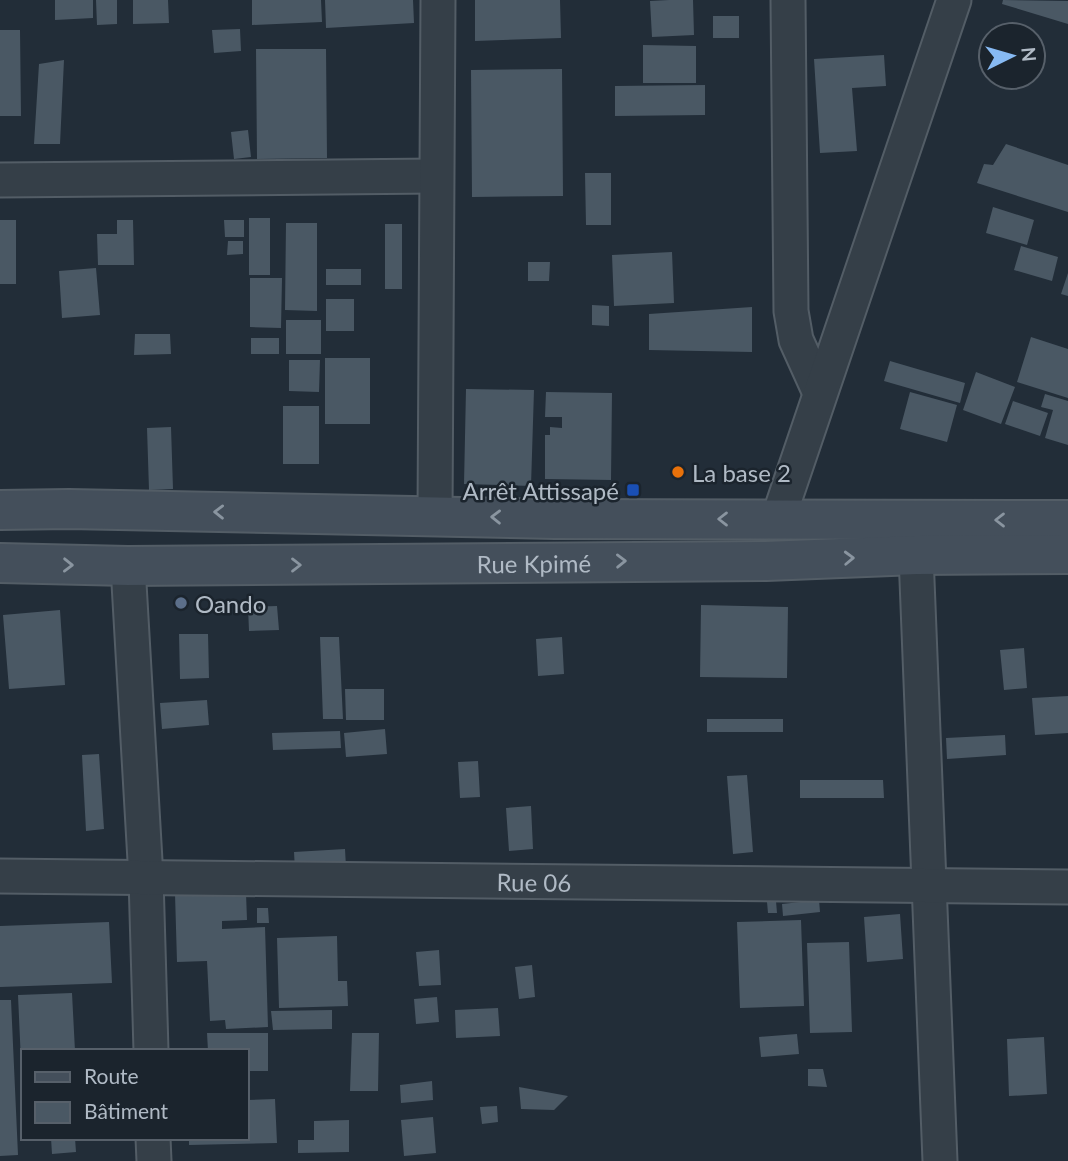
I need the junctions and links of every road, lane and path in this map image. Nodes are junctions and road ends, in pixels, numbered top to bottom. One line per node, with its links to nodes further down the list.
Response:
1 (438, 0): 4 (street)
2 (788, 0): 6 (street)
3 (954, 0): 6 (street)
4 (436, 176): 5 (street); 8 (street)
5 (0, 180)
6 (820, 393): 9 (street)
7 (0, 510): 8 (main road, Rue Kpimé, one-way to 7)
8 (435, 516): 9 (main road, Rue Kpimé, one-way to 8)
9 (778, 519): 10 (main road, Rue Kpimé, one-way to 9)
10 (1068, 520)
11 (1068, 554): 12 (main road, Rue Kpimé)
12 (916, 555): 14 (main road, Rue Kpimé, one-way to 12); 17 (street)
13 (0, 563): 14 (main road, Rue Kpimé, one-way to 14)
14 (128, 566): 16 (street)
15 (0, 876): 16 (street, Rue 06)
16 (146, 877): 17 (street, Rue 06); 19 (street)
17 (930, 885): 18 (street, Rue 06); 22 (street)
18 (1068, 887)
19 (151, 1049)
20 (153, 1140): 21 (street)
21 (154, 1161)
22 (940, 1161)

